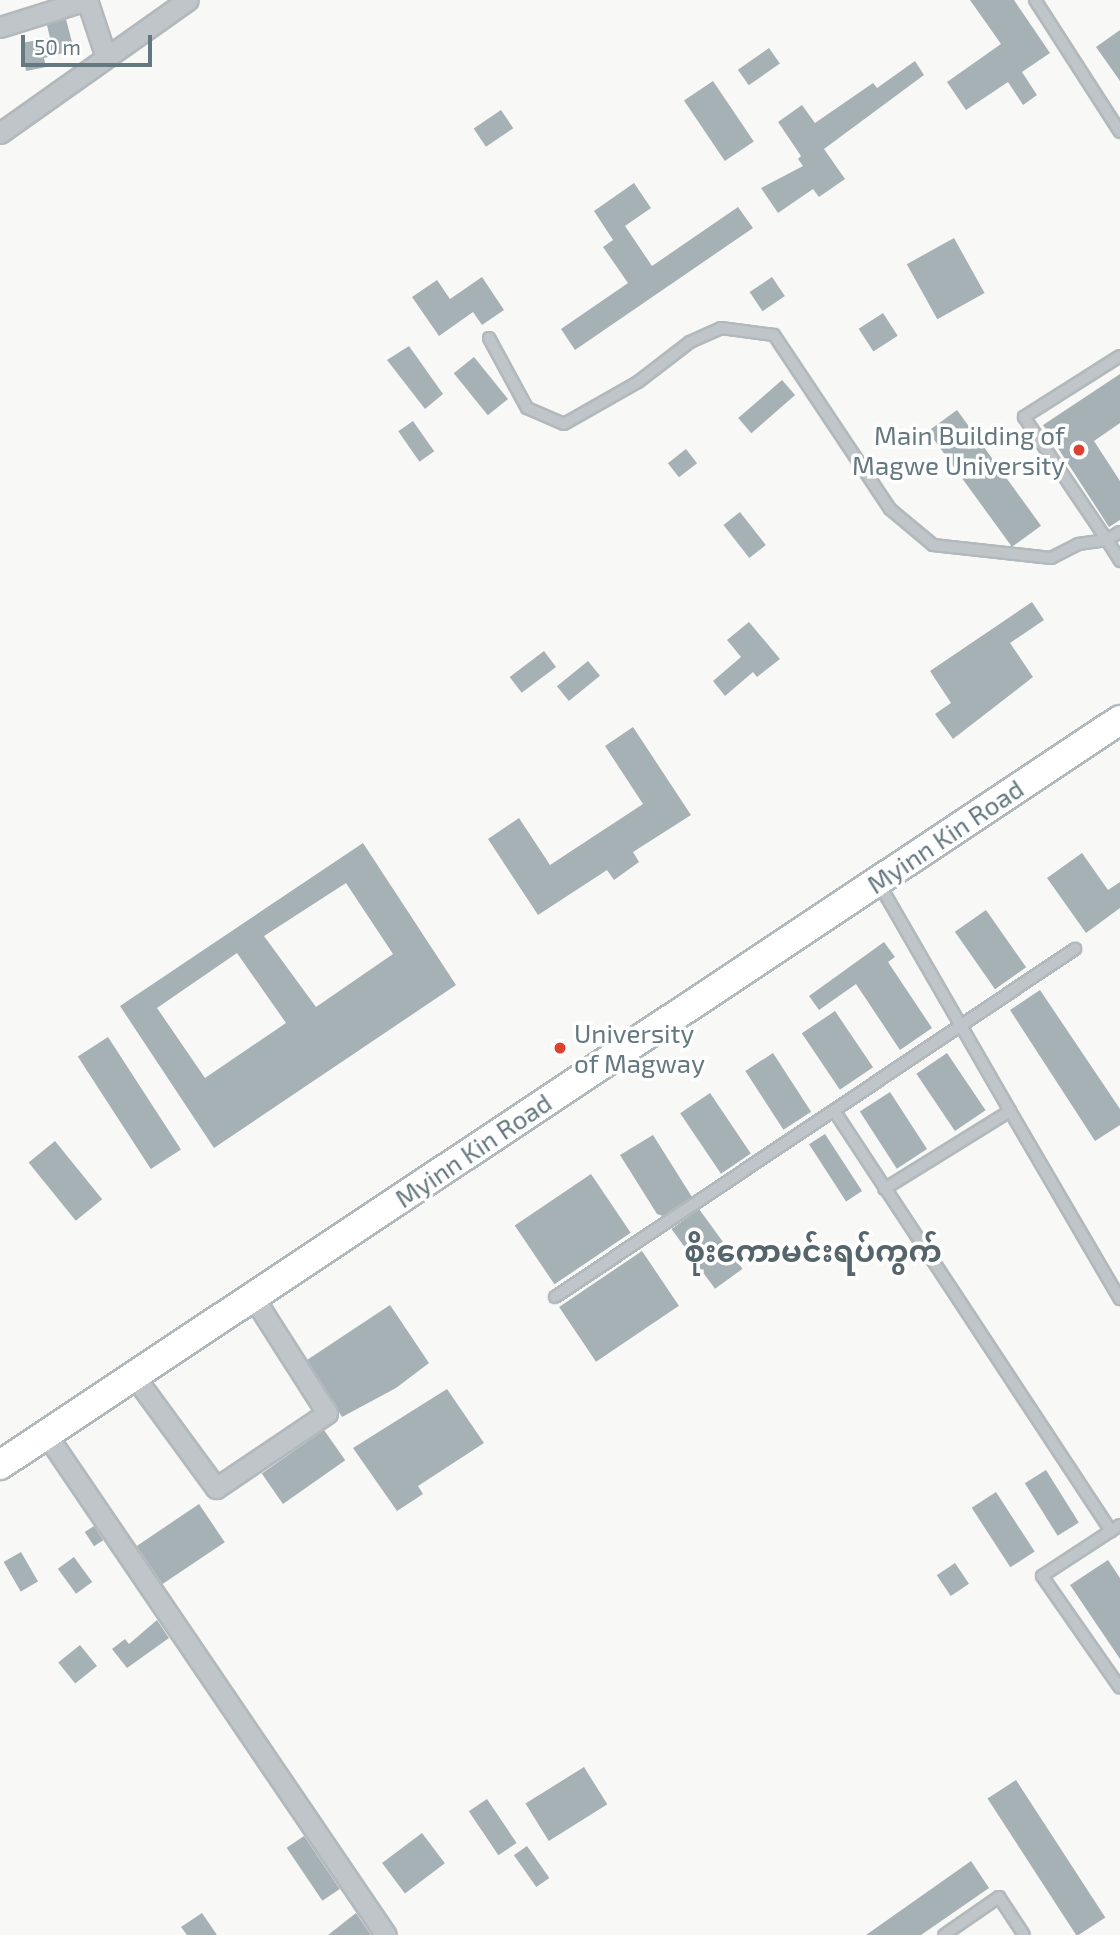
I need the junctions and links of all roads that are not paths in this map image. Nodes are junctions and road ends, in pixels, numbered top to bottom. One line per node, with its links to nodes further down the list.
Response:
1 (87, 0): 4 (street); 5 (street)
2 (188, 0): 5 (street)
3 (1035, 0): 6 (lane)
4 (0, 27)
5 (106, 57): 7 (street)
6 (1120, 132)
7 (0, 133)
8 (489, 338): 11 (lane)
9 (1120, 356): 11 (lane)
10 (1120, 532): 11 (lane)
11 (1107, 540): 12 (lane)
12 (1120, 561)
13 (1120, 720): 14 (street, Myinn Kin Road)
14 (878, 881): 16 (lane); 20 (street, Myinn Kin Road)
15 (1075, 949): 16 (lane)
16 (963, 1028): 17 (lane); 18 (lane)
17 (1010, 1111): 19 (lane); 22 (lane)
18 (835, 1112): 19 (lane); 21 (lane)
19 (884, 1189): 26 (lane)
20 (253, 1297): 23 (street, Myinn Kin Road); 23 (street)
21 (555, 1297)
22 (1120, 1298)
23 (134, 1376): 24 (street, Myinn Kin Road)
24 (46, 1434): 25 (street, Myinn Kin Road); 28 (street)
25 (0, 1465)
26 (1115, 1528): 27 (lane)
27 (1120, 1688)
28 (386, 1935)
29 (944, 1935): 30 (lane)
30 (1024, 1935)

